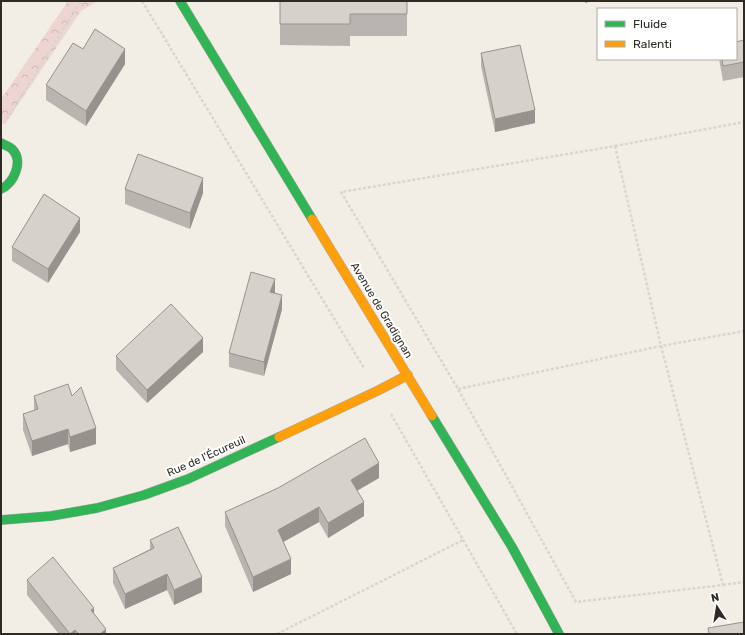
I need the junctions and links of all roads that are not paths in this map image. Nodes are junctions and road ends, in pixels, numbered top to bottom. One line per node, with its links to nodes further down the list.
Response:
1 (180, 1): 4 (street, Avenue de Gradignan)
2 (1, 143): 3 (street)
3 (1, 189)
4 (408, 375): 5 (street, Rue de l'Écureuil); 6 (street, Avenue de Gradignan)
5 (1, 520)
6 (559, 634)

